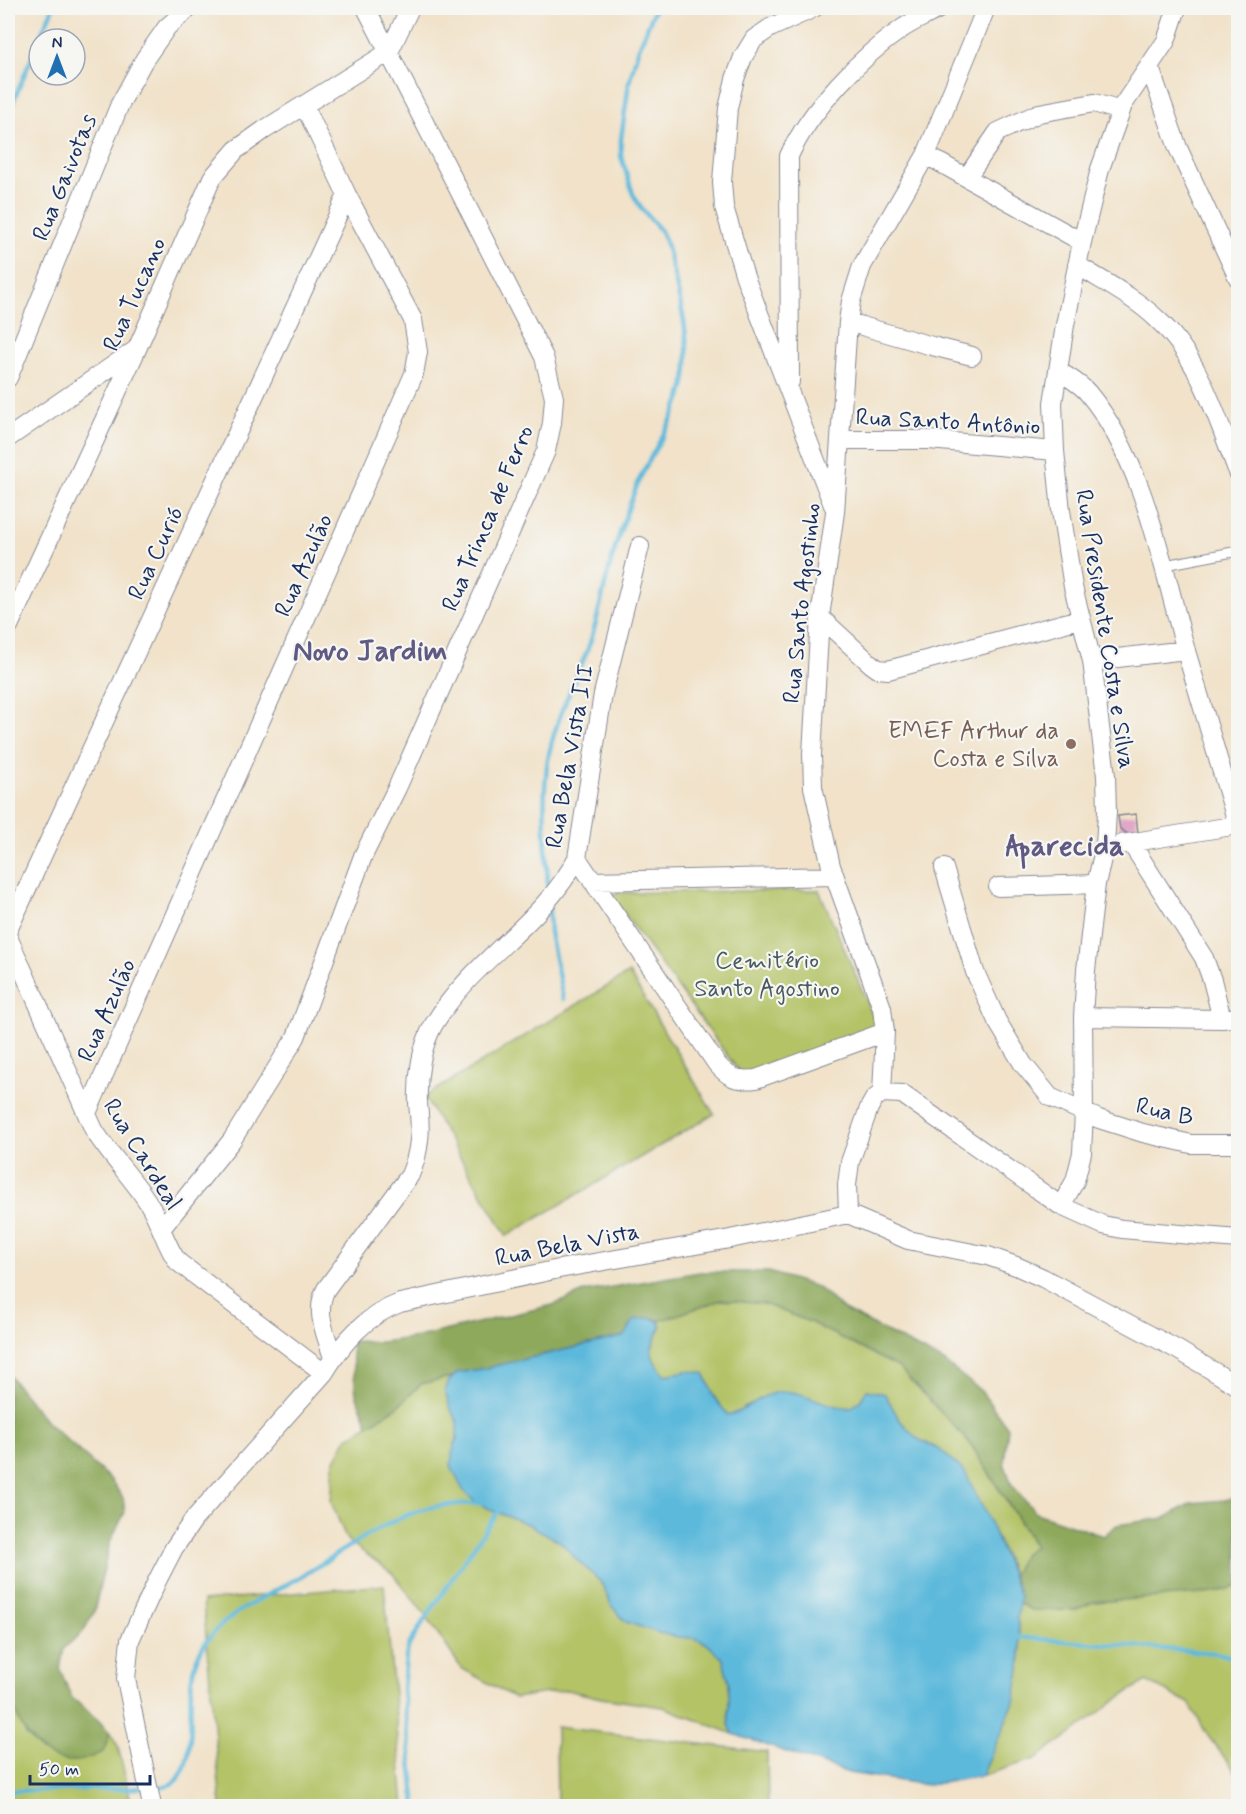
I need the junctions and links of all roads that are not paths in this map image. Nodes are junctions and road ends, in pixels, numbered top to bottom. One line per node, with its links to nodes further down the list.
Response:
1 (189, 8): 22 (street, Rua Gaivotas)
2 (366, 8): 8 (street, Rua Trinca de Ferro)
3 (410, 8): 8 (street)
4 (814, 8): 23 (street)
5 (940, 8): 23 (street)
6 (986, 8): 12 (street, Rua Santo Agostinho)
7 (1177, 8): 9 (street, Rua Presidente Costa e Silva)
8 (389, 52): 10 (street, Rua Tucano); 58 (street, Rua Trinca de Ferro)
9 (1150, 68): 11 (street, Rua Presidente Costa e Silva); 17 (street)
10 (304, 105): 14 (street, Rua Azulão); 19 (street, Rua Tucano)
11 (1121, 111): 13 (street); 15 (street, Rua Presidente Costa e Silva)
12 (926, 155): 13 (street); 18 (street, Rua Santo Agostinho)
13 (967, 177): 15 (street)
14 (347, 195): 47 (street, Rua Curió); 54 (street, Rua Azulão)
15 (1082, 242): 16 (street, Rua Presidente Costa e Silva)
16 (1077, 266): 21 (street, Rua Presidente Costa e Silva); 27 (street)
17 (1239, 278)
18 (848, 322): 20 (street); 25 (street, Rua Santo Agostinho)
19 (137, 349): 24 (street); 32 (street, Rua Tucano)
20 (972, 356)
21 (1059, 371): 26 (street, Rua Presidente Costa e Silva); 31 (street)
22 (8, 378)
23 (790, 393): 28 (street)
24 (8, 438)
25 (840, 440): 26 (street, Rua Santo Antônio); 28 (street, Rua Santo Agostinho)
26 (1054, 451): 34 (street, Rua Presidente Costa e Silva)
27 (1239, 472)
28 (835, 512): 33 (street, Rua Santo Agostinho)
29 (640, 546): 41 (street, Rua Bela Vista III)
30 (1239, 553): 31 (lane)
31 (1165, 565): 36 (street)
32 (11, 613): 35 (street, Rua Tucano)
33 (820, 616): 34 (street); 43 (street, Rua Santo Agostinho)
34 (1080, 619): 37 (street, Rua Presidente Costa e Silva)
35 (8, 627)
36 (1186, 650): 37 (street); 38 (street)
37 (1092, 661): 40 (street, Rua Presidente Costa e Silva)
38 (1238, 825): 39 (street)
39 (1131, 843): 40 (street); 50 (street)
40 (1105, 846): 45 (street, Rua Presidente Costa e Silva)
41 (577, 858): 44 (street); 60 (street, Rua Bela Vista III)
42 (944, 868): 53 (street, Rua B)
43 (834, 876): 44 (street); 51 (street, Rua Santo Agostinho)
44 (592, 881): 51 (street)
45 (1096, 884): 46 (street); 49 (street, Rua Presidente Costa e Silva)
46 (998, 887)
47 (8, 930)
48 (8, 937): 54 (street, Rua Cardeal)
49 (1083, 1017): 50 (street); 53 (street, Rua Presidente Costa e Silva)
50 (1230, 1018)
51 (885, 1032): 52 (street, Rua Santo Agostinho)
52 (882, 1093): 56 (street); 57 (street)
53 (1084, 1112): 55 (street, Rua B); 56 (street, Rua Presidente Costa e Silva)
54 (87, 1113): 58 (street, Rua Cardeal)
55 (1239, 1144)
56 (1060, 1206): 59 (street)
57 (848, 1214): 60 (street, Rua Bela Vista); 61 (street)
58 (161, 1229): 60 (street, Rua Cardeal)
59 (1239, 1239)
60 (328, 1365): 62 (street, Rua Bela Vista)
61 (1239, 1386)
62 (152, 1806)

